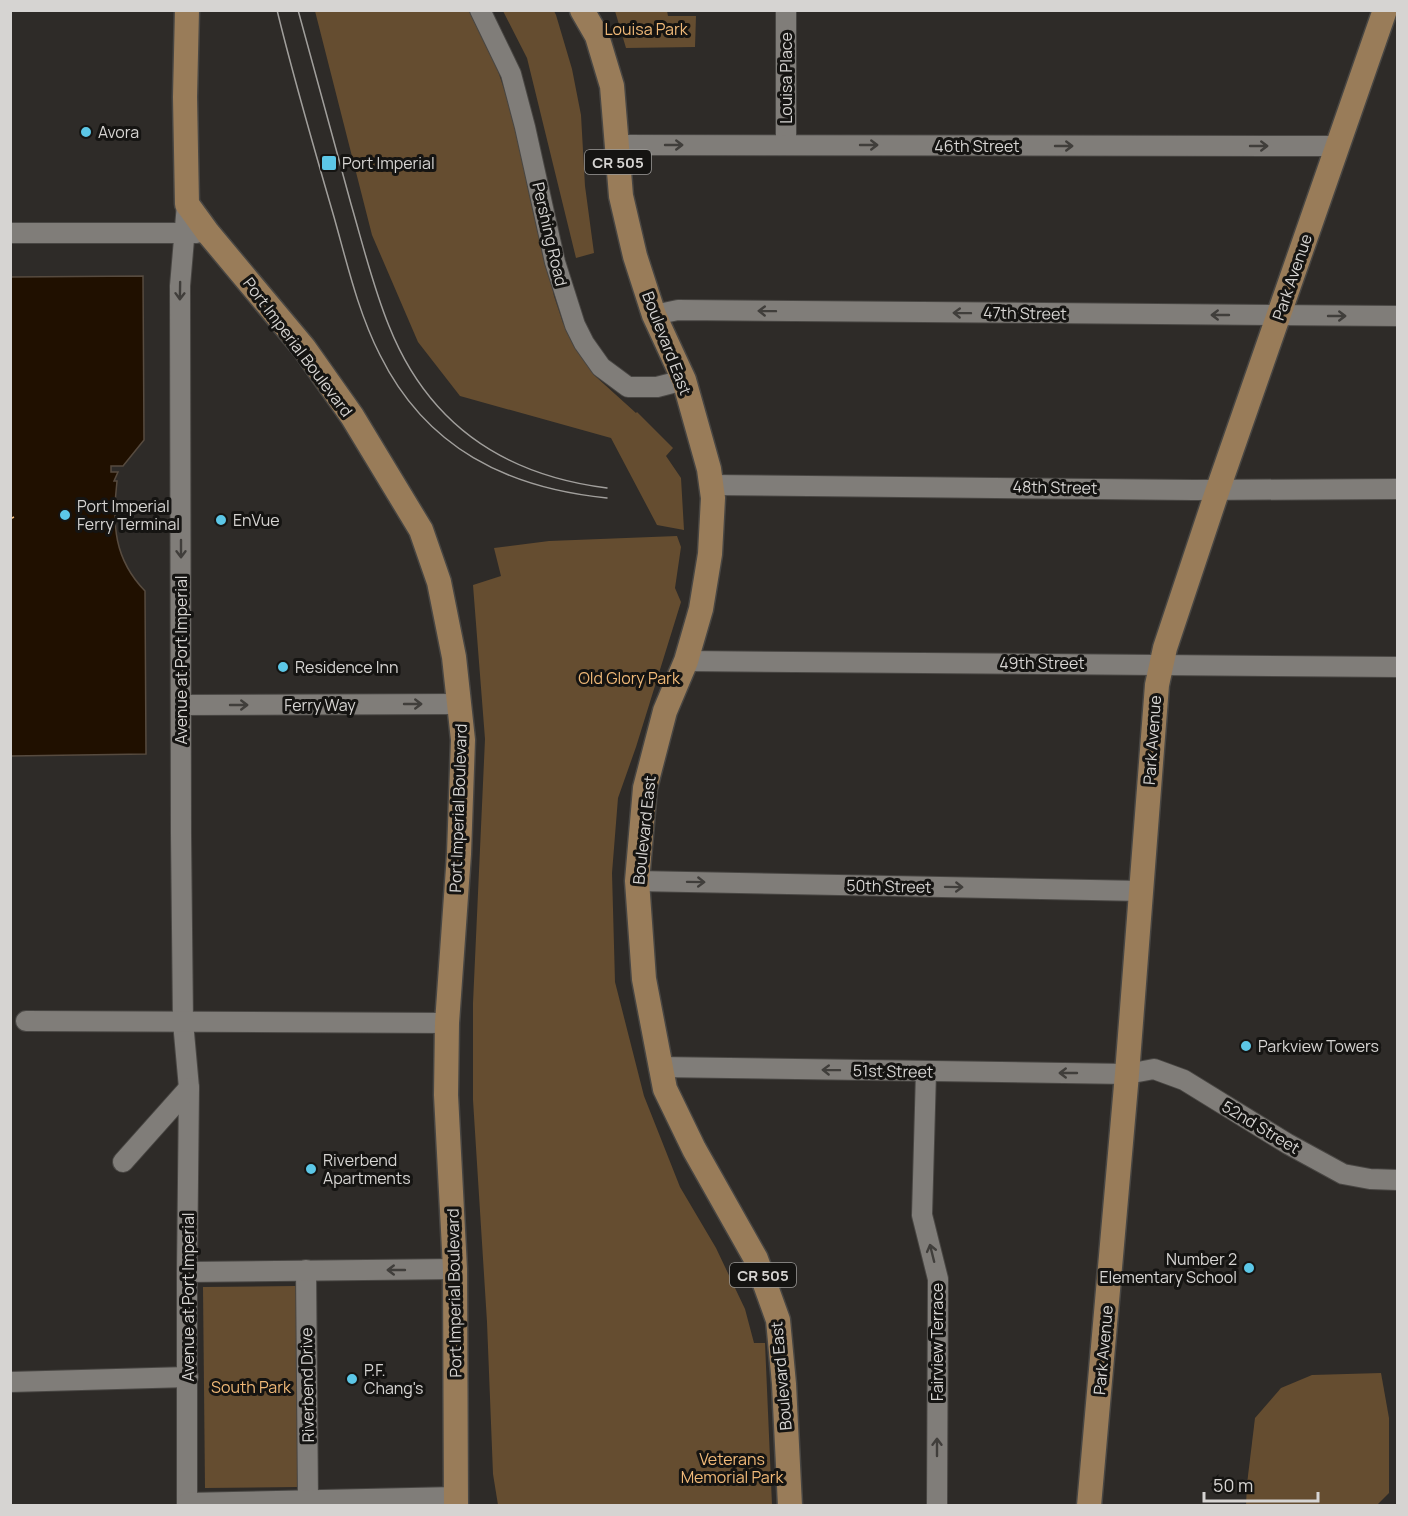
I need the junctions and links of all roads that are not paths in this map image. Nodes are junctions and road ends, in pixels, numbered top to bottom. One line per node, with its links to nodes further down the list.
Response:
1 (187, 10): 9 (main road)
2 (480, 10): 16 (street, Pershing Road)
3 (582, 10): 6 (main road, Boulevard East / CR 505)
4 (786, 10): 7 (street, Louisa Place)
5 (1385, 10): 8 (main road, Park Avenue)
6 (616, 145): 7 (street, 46th Street, one-way to 7); 13 (main road, Boulevard East / CR 505)
7 (786, 145): 8 (street, 46th Street, one-way to 8)
8 (1338, 146): 14 (main road, Park Avenue)
9 (187, 204): 11 (street, Avenue at Port Imperial); 12 (main road, Port Imperial Boulevard)
10 (10, 233): 11 (street)
11 (184, 233): 12 (street); 24 (street, Avenue at Port Imperial, one-way to 24)
12 (208, 233): 23 (main road, Port Imperial Boulevard)
13 (654, 315): 14 (street, 47th Street, one-way to 13); 16 (main road, Boulevard East / CR 505)
14 (1279, 315): 15 (street, 47th Street, one-way to 15); 18 (main road, Park Avenue)
15 (1398, 316)
16 (684, 380): 17 (main road, Boulevard East / CR 505)
17 (712, 485): 18 (street, 48th Street); 20 (main road, Boulevard East / CR 505)
18 (1218, 489): 19 (street, 48th Street); 21 (main road, Park Avenue)
19 (1398, 489)
20 (686, 661): 21 (street, 49th Street); 25 (main road, Boulevard East / CR 505)
21 (1161, 664): 22 (street, 49th Street); 26 (main road, Park Avenue)
22 (1398, 667)
23 (460, 704): 24 (street, Ferry Way, one-way to 23); 29 (main road, Port Imperial Boulevard)
24 (181, 705): 28 (street, Avenue at Port Imperial)
25 (637, 881): 26 (street, 50th Street, one-way to 26); 30 (main road, Boulevard East / CR 505)
26 (1141, 891): 32 (main road, Park Avenue)
27 (26, 1021): 28 (street)
28 (183, 1022): 29 (street); 33 (street, Avenue at Port Imperial)
29 (447, 1023): 36 (main road, Port Imperial Boulevard)
30 (660, 1067): 31 (street, 51st Street, one-way to 30); 44 (main road, Boulevard East / CR 505)
31 (926, 1072): 32 (street, 51st Street, one-way to 31); 45 (street, Fairview Terrace, one-way to 31)
32 (1127, 1074): 35 (street, 52nd Street); 46 (main road, Park Avenue)
33 (189, 1088): 34 (street); 38 (street, Avenue at Port Imperial)
34 (123, 1162)
35 (1398, 1180)
36 (455, 1269): 37 (street, one-way to 37); 42 (main road, Port Imperial Boulevard)
37 (306, 1270): 38 (street); 41 (street, Riverbend Drive)
38 (186, 1272): 39 (street, Avenue at Port Imperial)
39 (188, 1377): 40 (street); 43 (street, Avenue at Port Imperial)
40 (10, 1382)
41 (308, 1501): 42 (street); 43 (street)
42 (456, 1502)
43 (187, 1504)
44 (790, 1506)
45 (937, 1506)
46 (1089, 1506)

